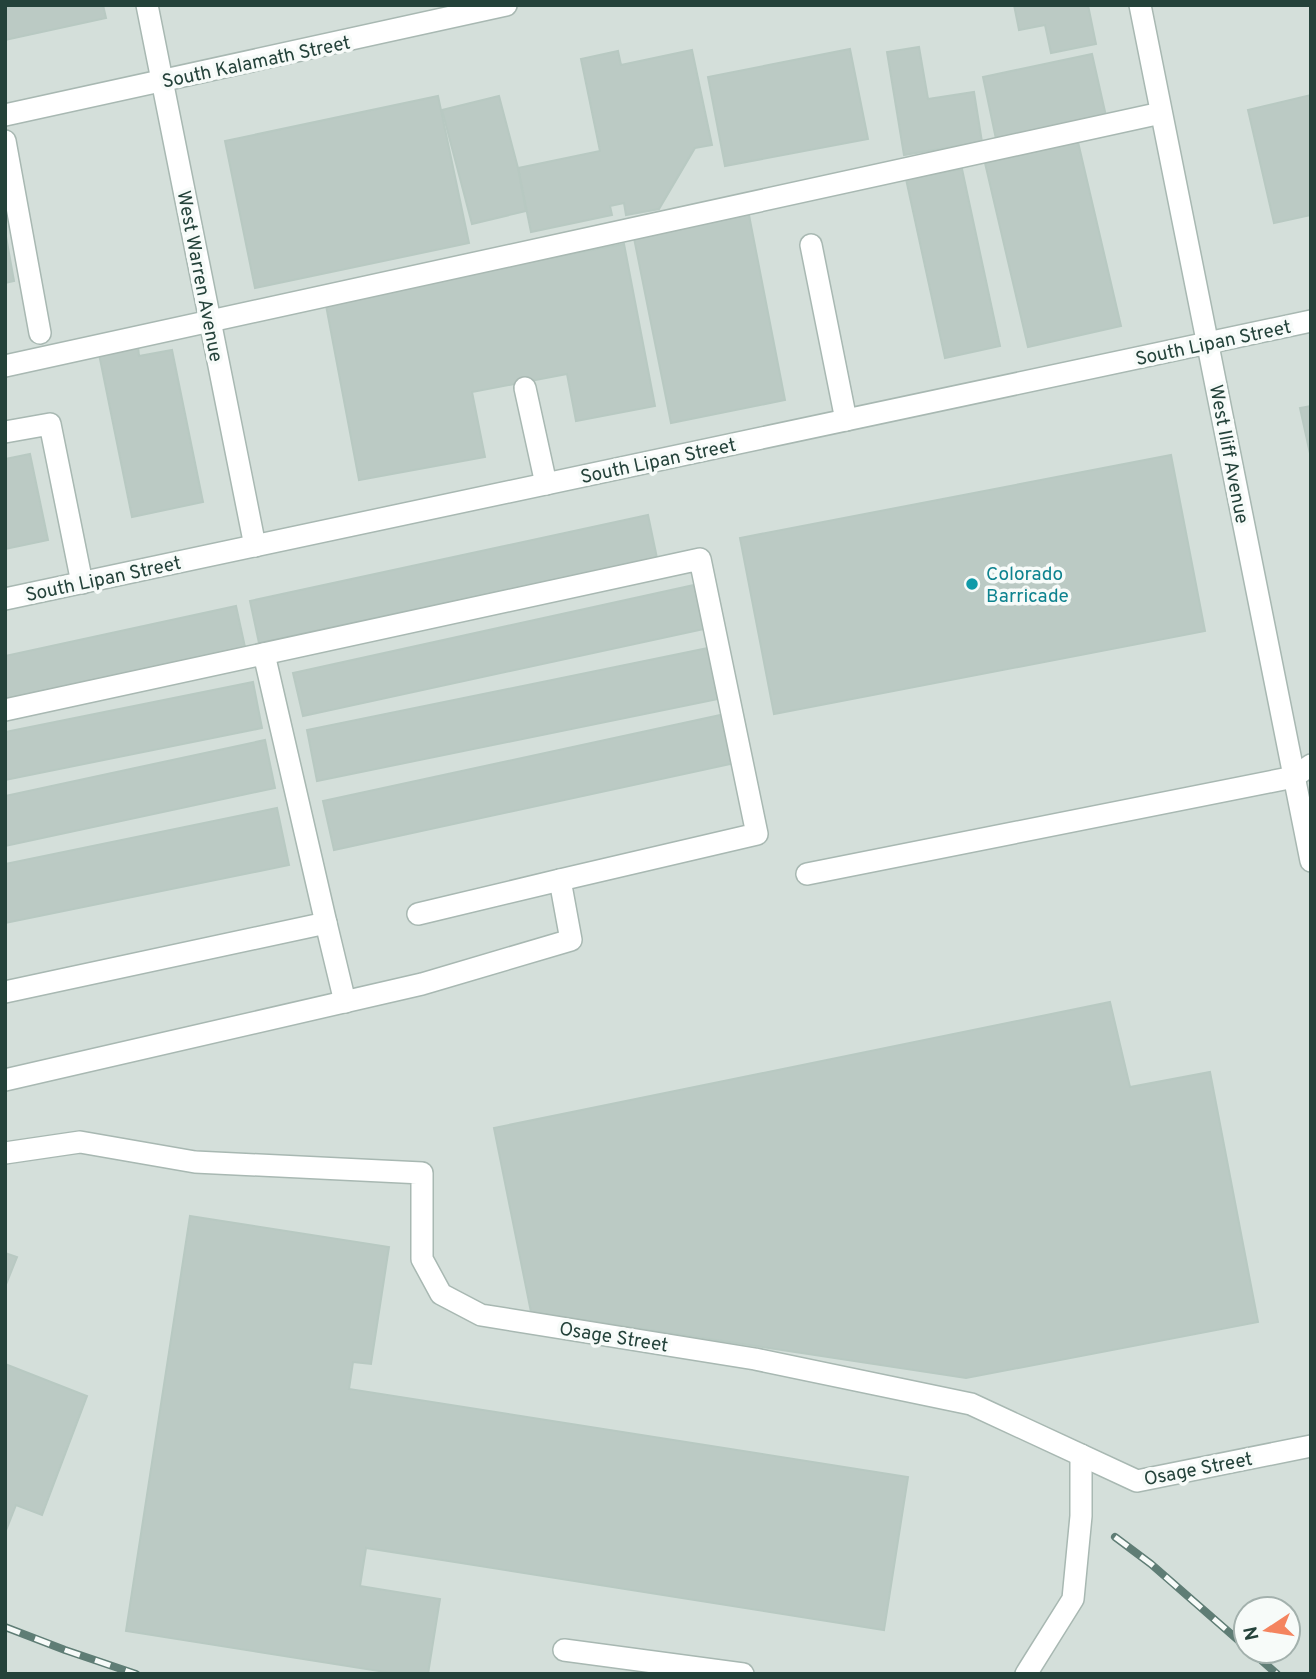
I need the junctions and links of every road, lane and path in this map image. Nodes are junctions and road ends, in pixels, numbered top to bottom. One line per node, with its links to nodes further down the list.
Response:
1 (147, 5): 4 (street, West Warren Avenue)
2 (506, 5): 4 (street, South Kalamath Street)
3 (1140, 5): 5 (street, West Iliff Avenue)
4 (162, 82): 6 (street, South Kalamath Street); 9 (street, West Warren Avenue)
5 (1161, 113): 9 (street); 12 (street, West Iliff Avenue)
6 (5, 115)
7 (5, 141): 11 (street)
8 (811, 245): 15 (street)
9 (210, 321): 13 (street); 18 (street, West Warren Avenue)
10 (1311, 321): 12 (street, South Lipan Street)
11 (40, 333)
12 (1208, 343): 15 (street, South Lipan Street); 23 (street, West Iliff Avenue)
13 (5, 366)
14 (525, 388): 17 (street)
15 (846, 420): 17 (street, South Lipan Street)
16 (5, 432): 19 (street)
17 (545, 484): 18 (street, South Lipan Street)
18 (255, 546): 19 (street, South Lipan Street)
19 (82, 583): 20 (street, South Lipan Street)
20 (5, 599)
21 (264, 654): 22 (street); 26 (street); 28 (street)
22 (5, 710)
23 (1303, 771): 24 (street, West Iliff Avenue); 25 (street)
24 (1311, 861)
25 (807, 874)
26 (560, 880): 27 (street); 30 (street)
27 (418, 914)
28 (326, 923): 29 (street); 30 (street)
29 (5, 992)
30 (345, 1002): 31 (street)
31 (5, 1080)
32 (5, 1153): 34 (street, Osage Street)
33 (1311, 1446): 34 (street, Osage Street)
34 (1081, 1455): 37 (street)
35 (564, 1650): 36 (street)
36 (743, 1674)
37 (1026, 1674)

